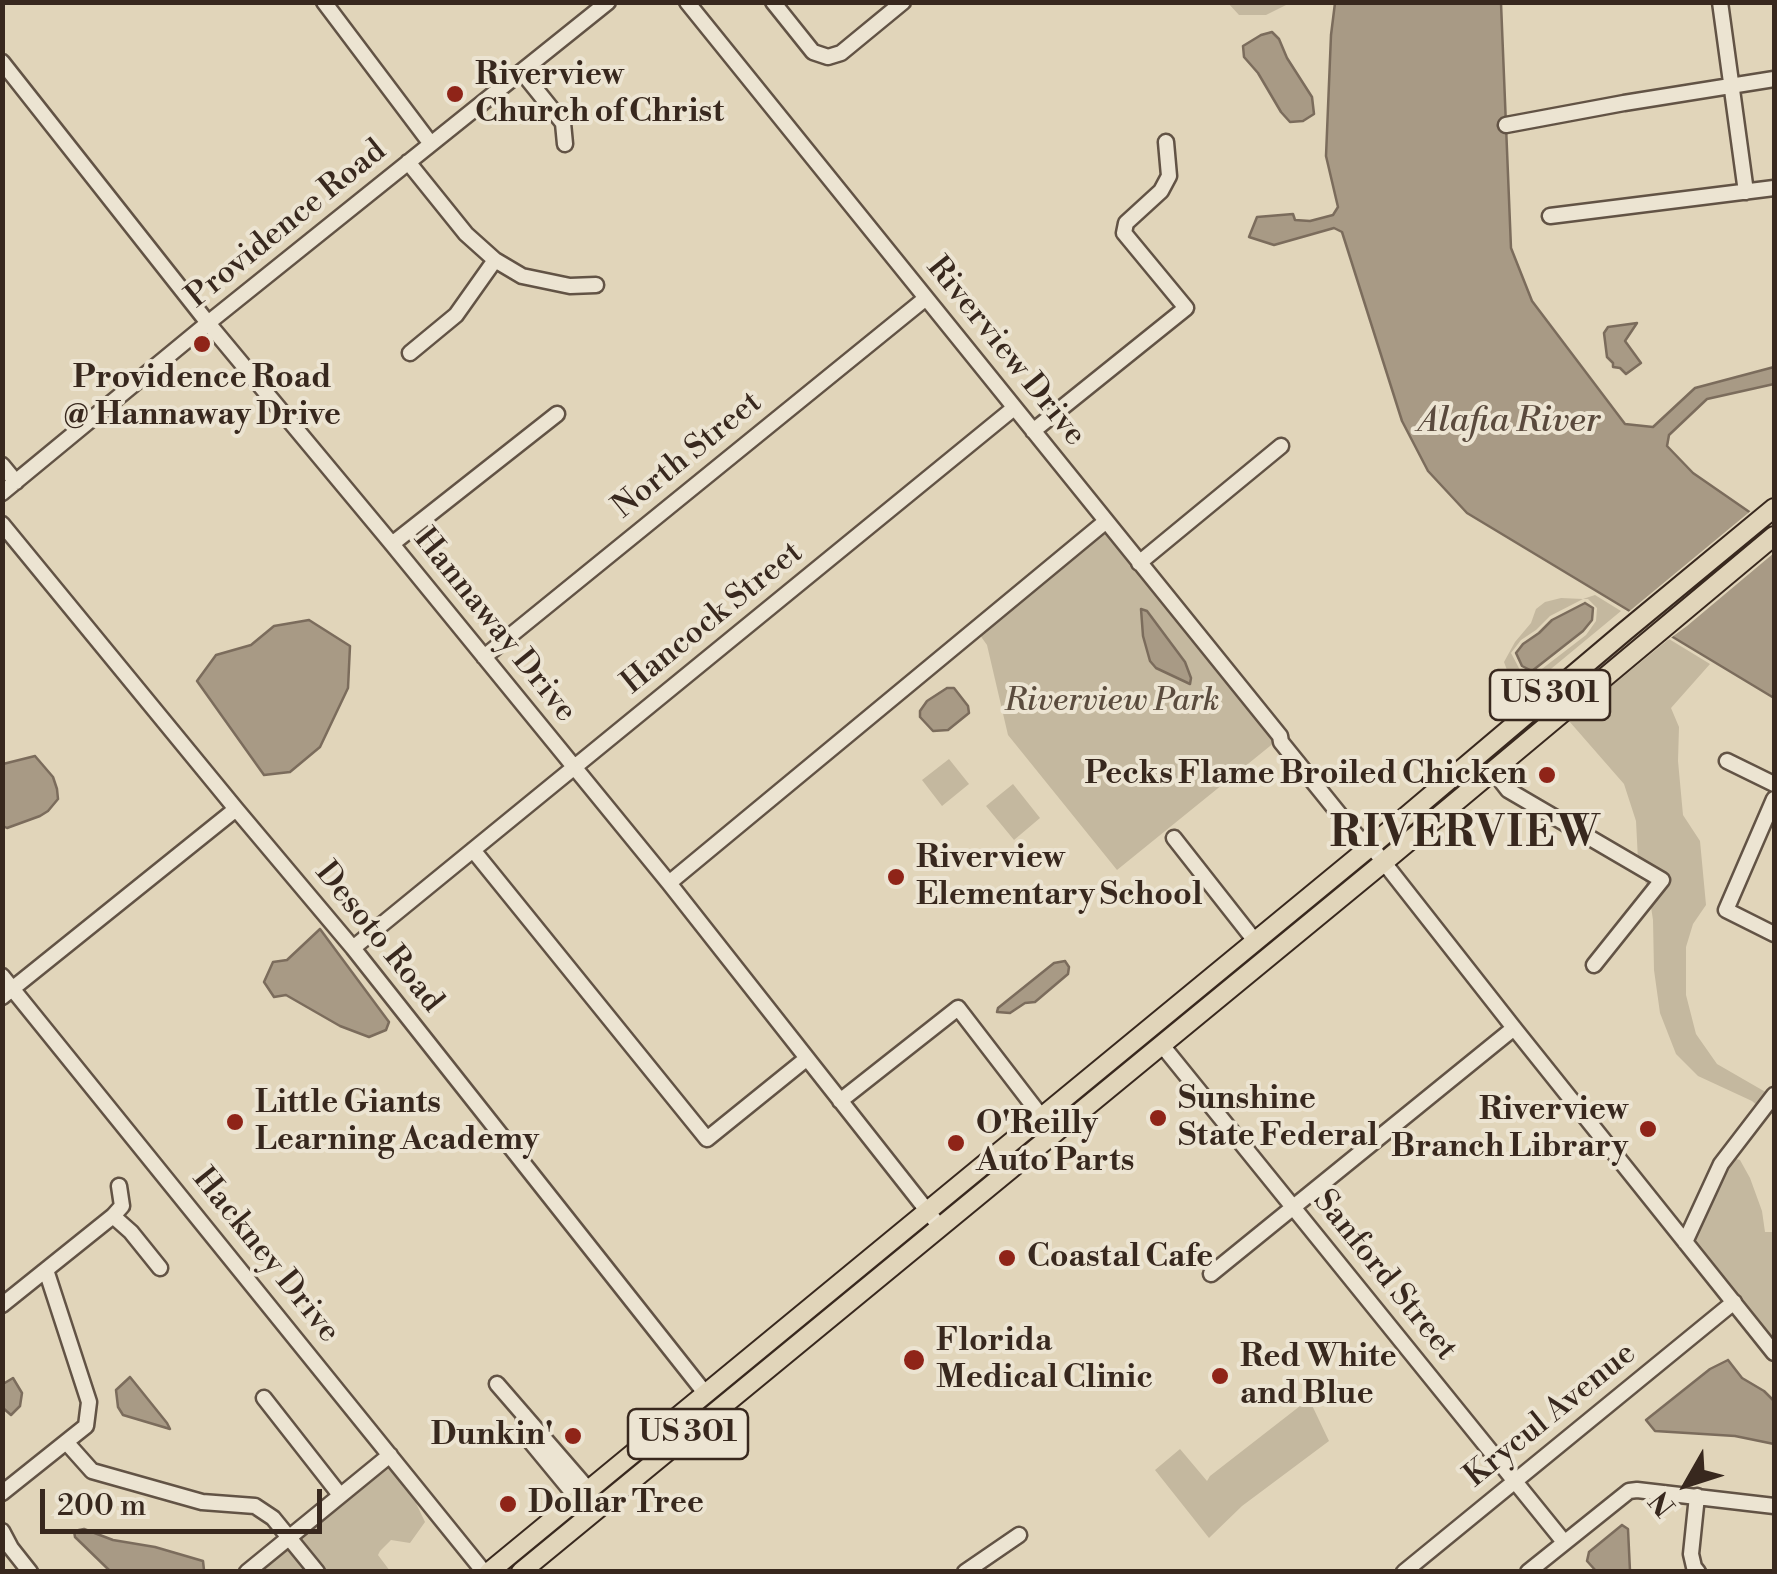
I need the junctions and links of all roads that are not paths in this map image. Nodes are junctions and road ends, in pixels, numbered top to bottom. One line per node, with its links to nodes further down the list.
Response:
1 (324, 2): 13 (street)
2 (608, 2): 8 (street, Providence Road)
3 (687, 2): 21 (street, Riverview Drive)
4 (773, 2): 5 (street)
5 (903, 2)
6 (1720, 2): 10 (street)
7 (2, 62): 22 (street, Hannaway Drive)
8 (522, 72): 13 (street, Providence Road); 14 (street)
9 (1774, 79): 10 (street)
10 (1732, 85): 11 (street); 17 (street)
11 (1506, 125)
12 (1166, 142): 26 (street)
13 (431, 144): 15 (street, Providence Road)
14 (565, 144)
15 (408, 162): 19 (street); 22 (street, Providence Road)
16 (1774, 188): 17 (street)
17 (1746, 192): 18 (street)
18 (1550, 216)
19 (496, 260): 20 (street); 23 (street)
20 (596, 286)
21 (926, 298): 24 (street, Riverview Drive); 37 (street, North Street)
22 (208, 323): 29 (street, Providence Road); 35 (street, Hannaway Drive)
23 (410, 353)
24 (1014, 408): 26 (street, Riverview Drive); 40 (street, Hancock Street)
25 (557, 414): 35 (street)
26 (1033, 432): 32 (street, Riverview Drive)
27 (1280, 446): 36 (street)
28 (2, 465): 29 (street)
29 (16, 482): 30 (street, Providence Road)
30 (2, 493)
31 (1774, 508): 38 (main road, US 301)
32 (1105, 522): 36 (street, Riverview Drive); 49 (street)
33 (2, 524): 44 (street, Desoto Road)
34 (1774, 536): 41 (main road, US 301)
35 (392, 544): 37 (street, Hannaway Drive)
36 (1138, 563): 46 (street, Riverview Drive)
37 (484, 657): 40 (street, Hannaway Drive)
38 (1547, 697): 41 (main road); 46 (main road, US 301)
39 (1727, 760): 42 (street)
40 (574, 768): 47 (street, Hancock Street); 49 (street, Hannaway Drive)
41 (1494, 772): 48 (main road, US 301); 53 (street)
42 (1774, 784)
43 (1774, 799): 50 (street)
44 (236, 809): 52 (street, Desoto Road); 55 (street)
45 (1174, 838): 51 (street)
46 (1371, 846): 48 (street, Riverview Drive); 51 (main road, US 301)
47 (473, 850): 52 (street, Hancock Street); 59 (street)
48 (1384, 862): 56 (street, Riverview Drive); 58 (main road, US 301)
49 (668, 883): 59 (street, Hannaway Drive)
50 (1774, 934)
51 (1249, 946): 57 (main road, US 301); 58 (main road)
52 (353, 948): 78 (street, Desoto Road)
53 (1594, 965)
54 (2, 976): 55 (street, Hackney Drive)
55 (8, 993): 83 (street, Hackney Drive)
56 (1514, 1028): 65 (street); 69 (street, Riverview Drive)
57 (1144, 1032): 62 (main road, US 301); 63 (main road)
58 (1161, 1044): 63 (main road, US 301); 65 (street, Sanford Street)
59 (806, 1060): 61 (street, Hannaway Drive)
60 (1774, 1095): 69 (street)
61 (840, 1101): 62 (street); 66 (street, Hannaway Drive)
62 (1041, 1116): 66 (main road, US 301)
63 (1040, 1144): 68 (main road, US 301)
64 (119, 1186): 67 (street)
65 (1292, 1207): 72 (street); 84 (street, Sanford Street)
66 (927, 1210): 68 (street, Hannaway Drive); 75 (main road, US 301)
67 (113, 1216): 70 (street); 71 (street)
68 (940, 1226): 80 (main road, US 301)
69 (1685, 1242): 73 (street, Riverview Drive)
70 (160, 1268)
71 (46, 1270): 74 (street); 82 (street)
72 (1210, 1274)
73 (1734, 1302): 76 (street, Riverview Drive); 84 (street, Krycul Avenue)
74 (2, 1305)
75 (798, 1316): 78 (main road, US 301); 80 (main road)
76 (1774, 1352)
77 (498, 1384): 87 (street)
78 (705, 1393): 81 (main road, US 301); 85 (main road)
79 (264, 1398): 88 (street)
80 (729, 1400): 85 (main road, US 301)
81 (650, 1439): 87 (main road, US 301); 91 (main road)
82 (67, 1443): 86 (street); 94 (street)
83 (390, 1455): 88 (street); 99 (street, Hackney Drive)
84 (1514, 1481): 95 (street, Sanford Street); 102 (street, Krycul Avenue)
85 (620, 1490): 91 (main road, US 301)
86 (2, 1493)
87 (583, 1493): 99 (main road, US 301); 100 (main road)
88 (340, 1495): 94 (street)
89 (1697, 1496): 90 (street); 95 (street); 104 (street)
90 (1774, 1506)
91 (598, 1508): 100 (main road, US 301)
92 (2, 1531): 96 (street)
93 (1019, 1535): 101 (street)
94 (288, 1538): 97 (street); 98 (street)
95 (1564, 1542): 103 (street)
96 (30, 1572)
97 (248, 1572)
98 (316, 1572)
99 (487, 1572)
100 (520, 1572)
101 (965, 1572)
102 (1404, 1572)
103 (1528, 1572)
104 (1698, 1572)

